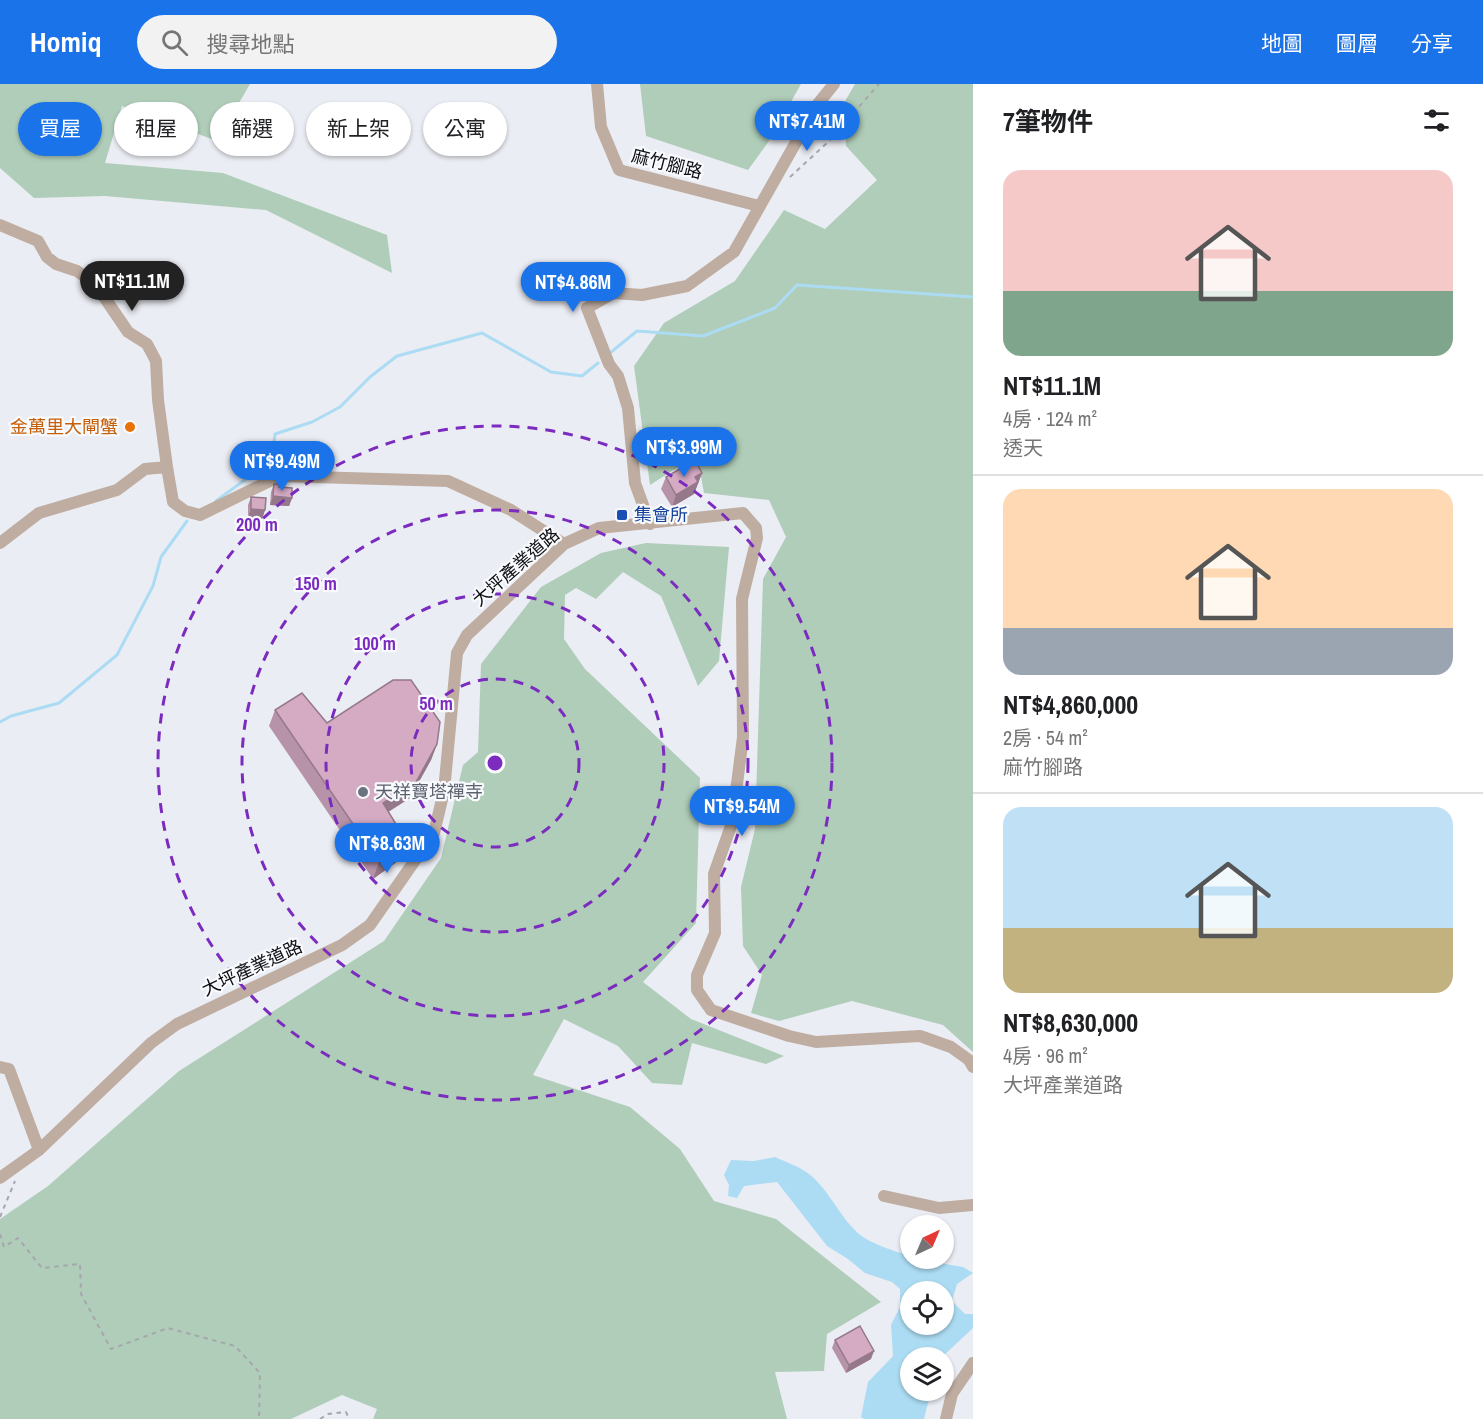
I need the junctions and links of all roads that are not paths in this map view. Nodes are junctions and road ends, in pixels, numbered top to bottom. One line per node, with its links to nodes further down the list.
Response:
1 (597, 84): 3 (street, 麻竹腳路)
2 (834, 84): 3 (street)
3 (759, 206): 6 (street)
4 (0, 225): 5 (street)
5 (167, 467): 7 (street); 8 (street)
6 (650, 524): 8 (street, 大坪產業道路); 10 (street, 大坪產業道路)
7 (0, 543)
8 (564, 544): 11 (street, 大坪產業道路)
9 (0, 1067): 11 (street)
10 (973, 1067)
11 (39, 1150): 12 (street, 大坪產業道路)
12 (0, 1178)
13 (884, 1196): 14 (street)
14 (973, 1205)
15 (973, 1363): 16 (street)
16 (946, 1419)

